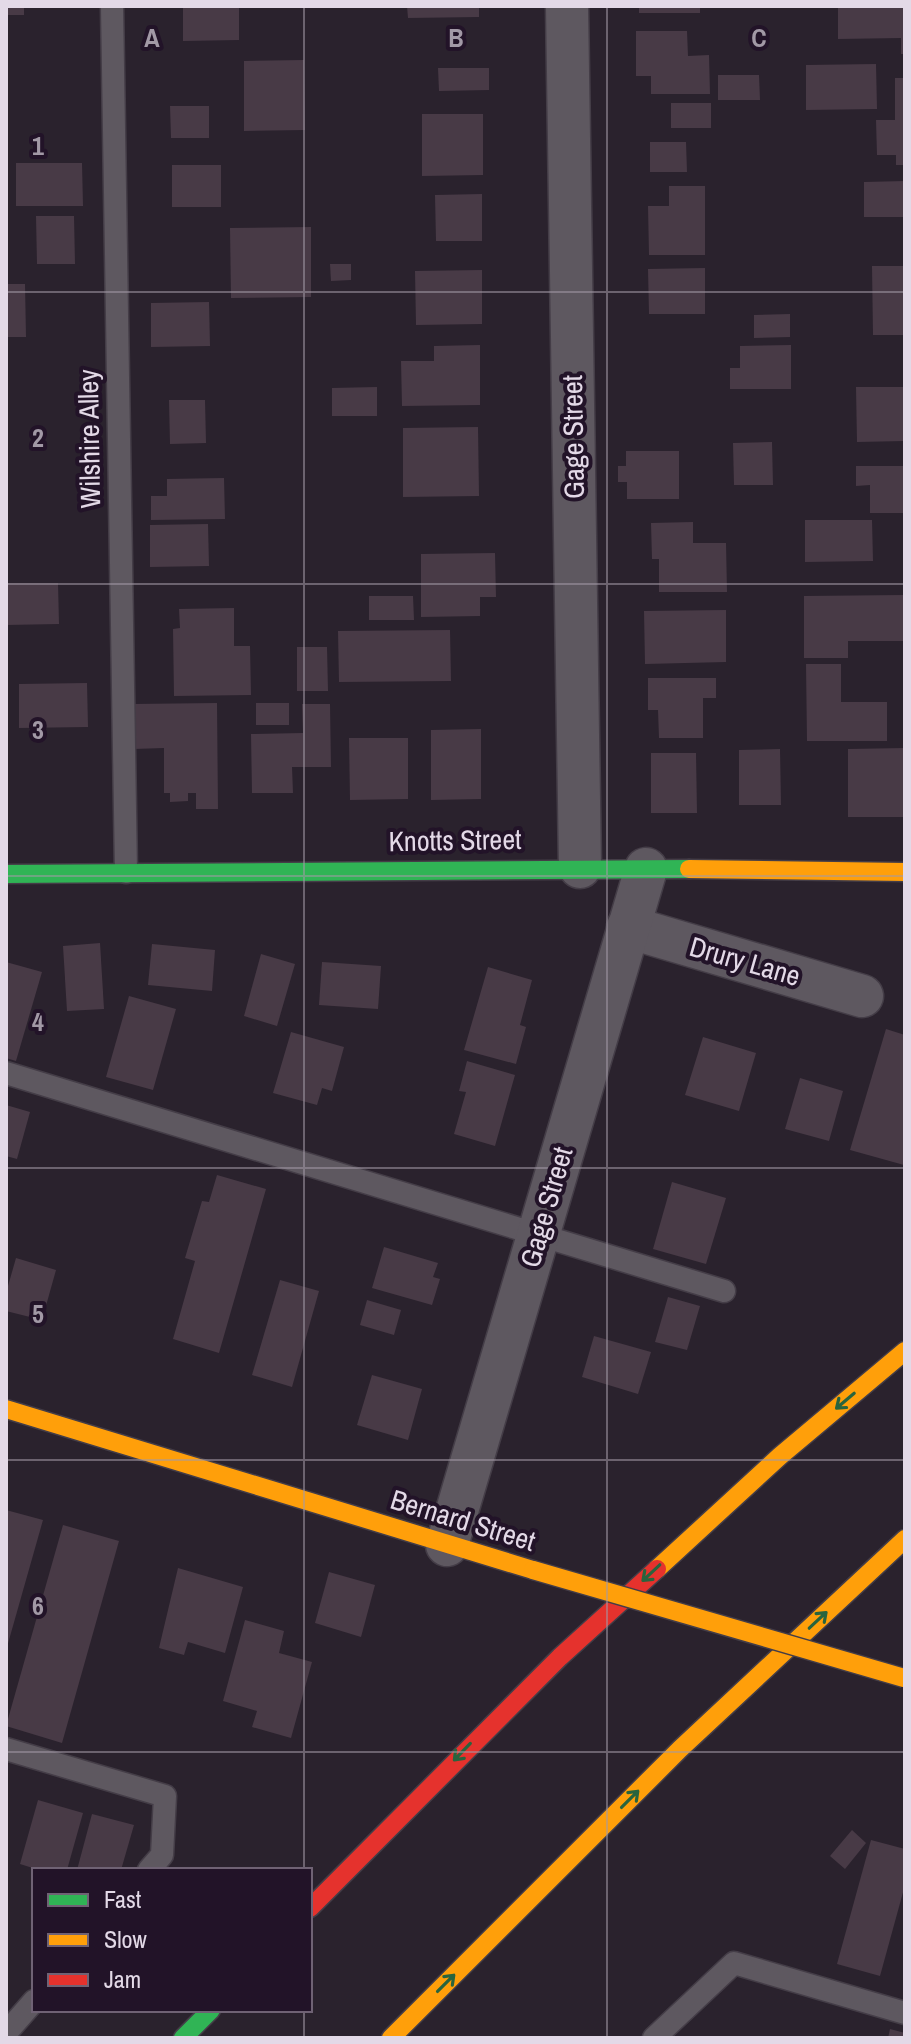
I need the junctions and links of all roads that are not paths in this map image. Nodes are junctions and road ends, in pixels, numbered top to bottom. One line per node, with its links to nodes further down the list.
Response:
1 (112, 6): 5 (lane, Wilshire Alley)
2 (567, 6): 3 (street, Gage Street)
3 (580, 867): 4 (main road, Knotts Street); 5 (main road, Knotts Street)
4 (646, 869): 6 (main road, Knotts Street); 8 (street, Gage Street)
5 (126, 872): 7 (main road, Knotts Street)
6 (905, 872)
7 (6, 874)
8 (628, 927): 9 (street, Drury Lane); 11 (street, Gage Street)
9 (862, 996)
10 (6, 1073): 11 (lane)
11 (537, 1236): 12 (lane); 16 (street, Gage Street)
12 (724, 1291)
13 (905, 1351): 20 (main road, one-way to 20)
14 (6, 1409): 16 (main road, Bernard Street)
15 (905, 1539): 26 (main road, one-way to 15)
16 (447, 1545): 17 (main road, Bernard Street, bridge)
17 (905, 1678)
18 (6, 1749): 19 (lane)
19 (151, 1868)
20 (312, 1906)
21 (32, 2003): 24 (lane)
22 (209, 2012): 25 (main road)
23 (905, 2013): 27 (lane)
24 (6, 2033)
25 (183, 2038)
26 (391, 2038)
27 (654, 2038)

